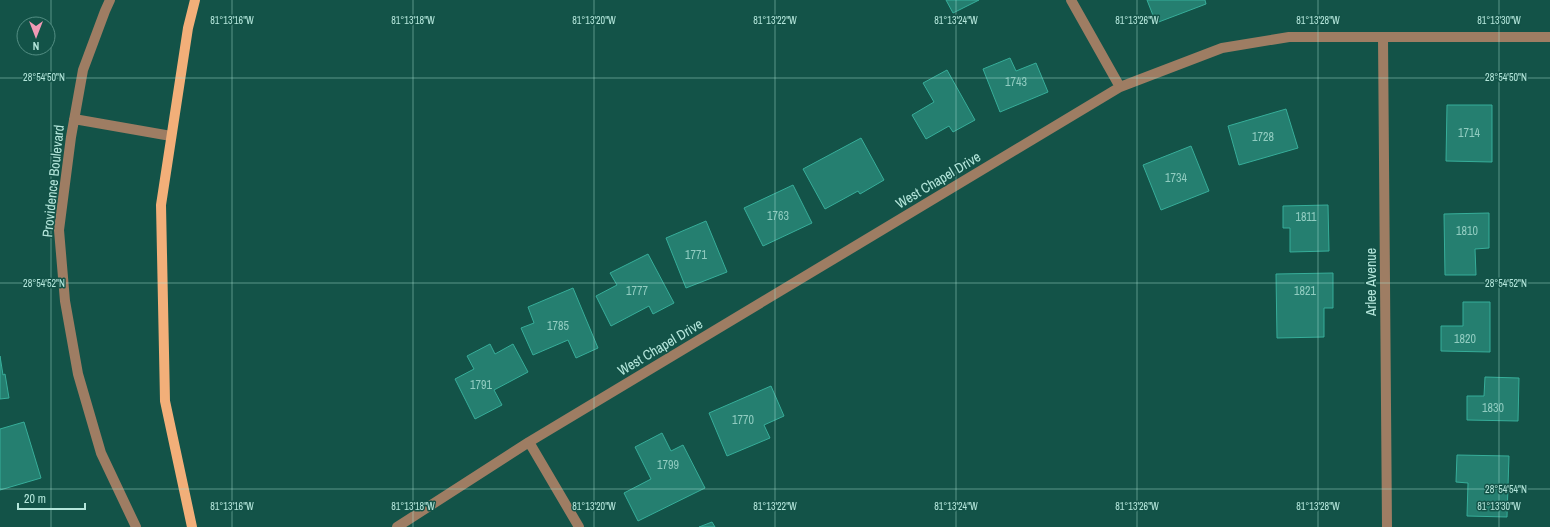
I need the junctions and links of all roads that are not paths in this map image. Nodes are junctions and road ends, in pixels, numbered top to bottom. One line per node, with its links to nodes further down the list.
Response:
1 (110, 0): 7 (street, Providence Boulevard)
2 (195, 0): 8 (main road)
3 (1071, 0): 6 (street)
4 (1550, 37): 5 (street, West Chapel Drive)
5 (1383, 38): 6 (street, West Chapel Drive); 14 (street, Arlee Avenue)
6 (1120, 86): 9 (street, West Chapel Drive)
7 (74, 119): 8 (street); 10 (street, Providence Boulevard)
8 (171, 136): 11 (main road)
9 (529, 442): 12 (street, West Chapel Drive); 13 (street)
10 (136, 527)
11 (192, 527)
12 (398, 527)
13 (579, 527)
14 (1387, 527)

